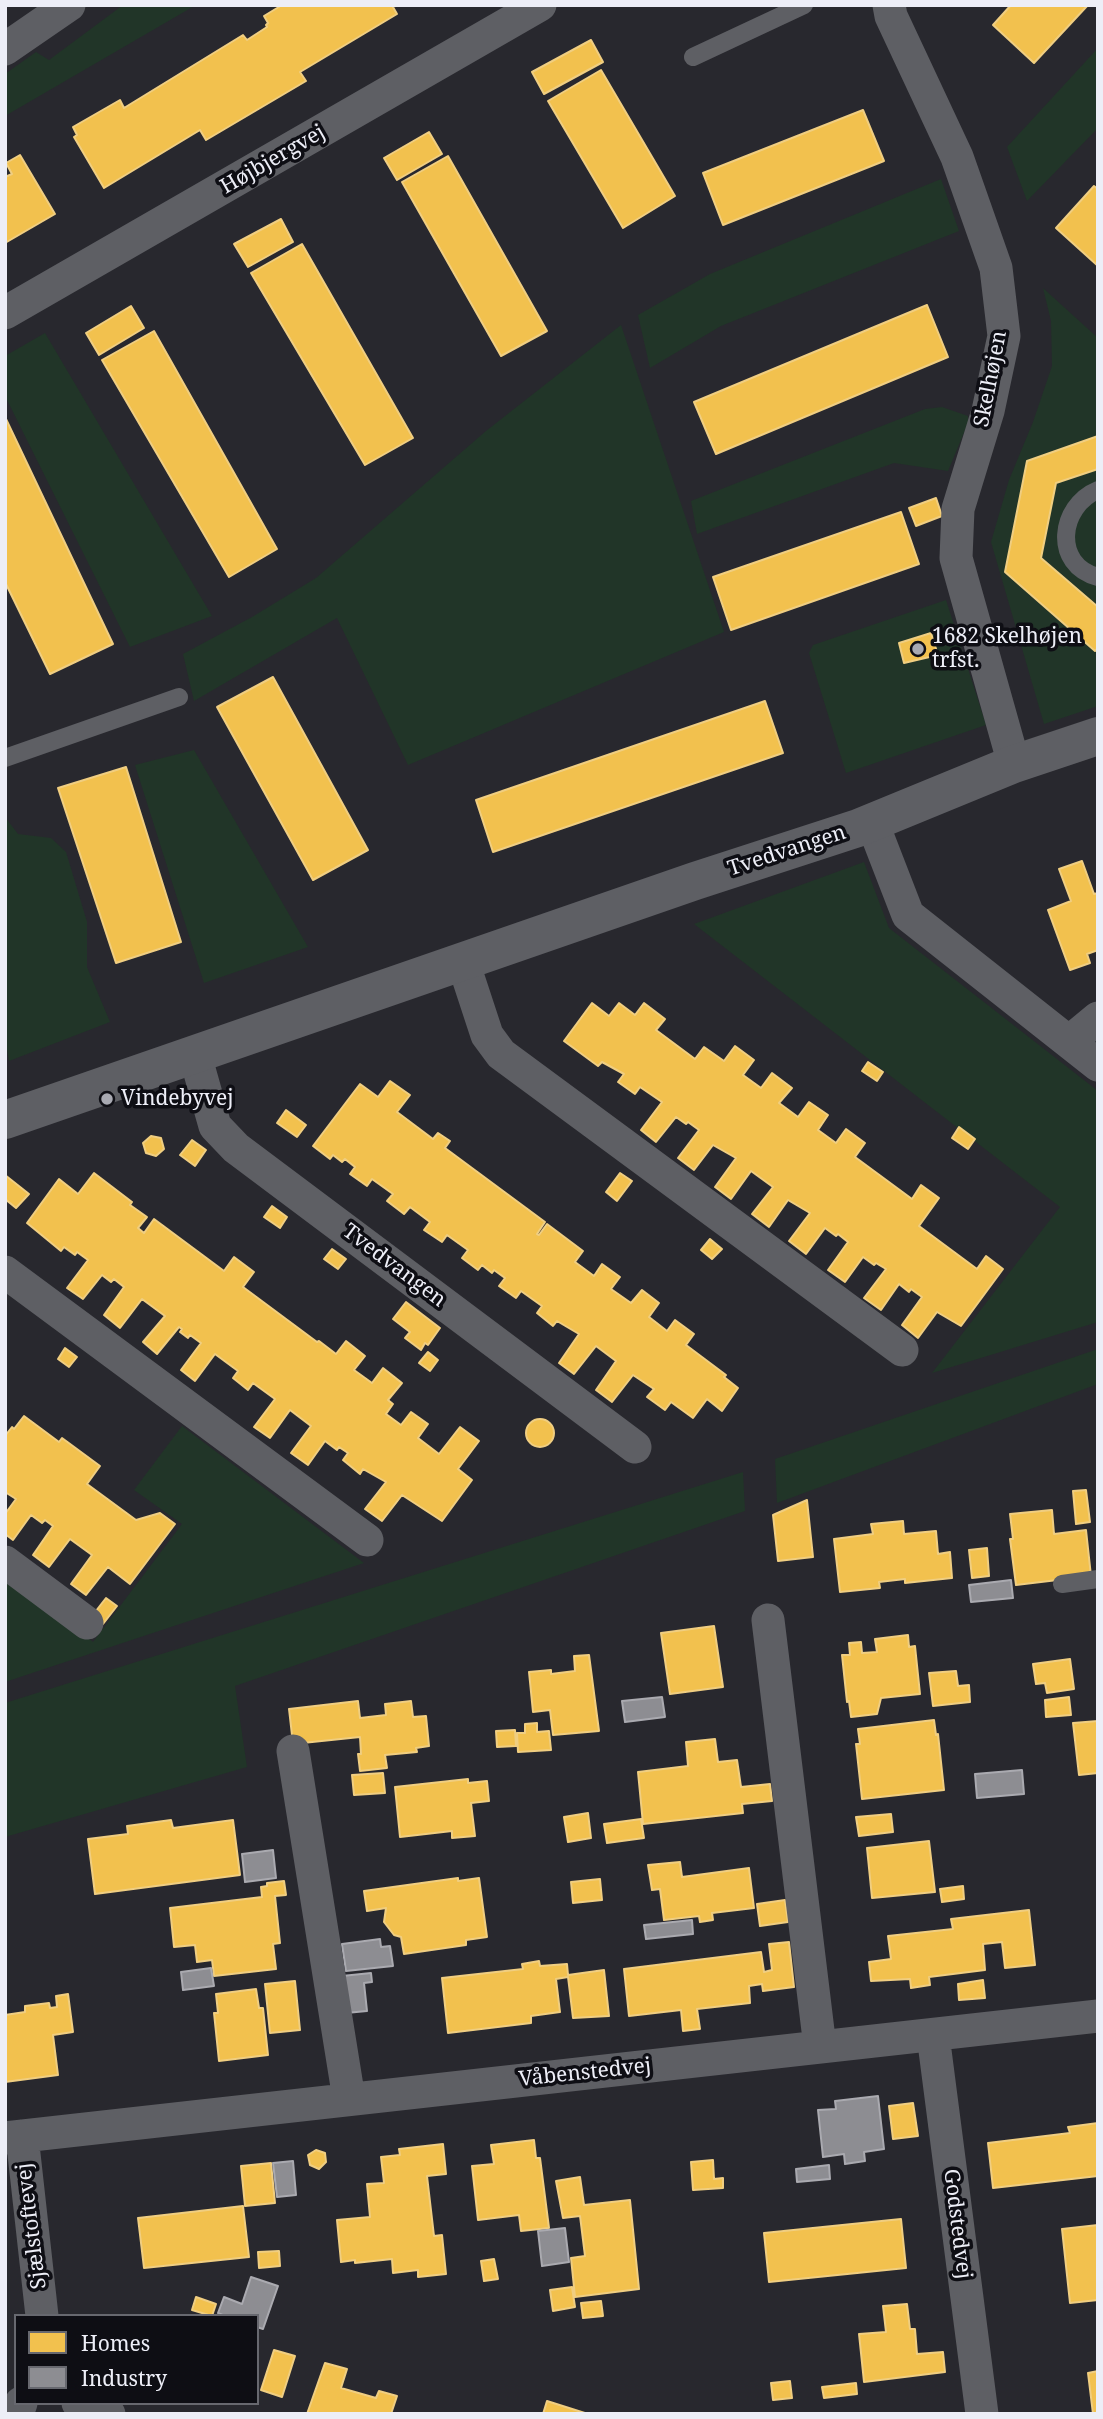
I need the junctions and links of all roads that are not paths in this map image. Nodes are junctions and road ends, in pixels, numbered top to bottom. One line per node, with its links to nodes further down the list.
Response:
1 (69, 5): 5 (street)
2 (541, 5): 7 (street, Højbjergvej)
3 (804, 5): 6 (lane)
4 (889, 5): 13 (street, Skelhøjen)
5 (5, 49)
6 (693, 57)
7 (5, 313)
8 (1098, 490): 9 (lane)
9 (1098, 577)
10 (179, 696): 12 (lane)
11 (1098, 736): 13 (street, Tvedvangen)
12 (5, 758)
13 (1014, 764): 14 (street, Tvedvangen)
14 (872, 822): 15 (street, Tvedvangen); 17 (street, Tvedvangen)
15 (463, 962): 18 (street, Tvedvangen); 22 (street)
16 (1098, 1018): 17 (street)
17 (1069, 1042): 19 (street, Tvedvangen)
18 (195, 1055): 20 (street, Tvedvangen); 23 (street, Tvedvangen)
19 (1098, 1065)
20 (5, 1120)
21 (5, 1272): 24 (street)
22 (902, 1350)
23 (635, 1447)
24 (367, 1540)
25 (5, 1562): 29 (street)
26 (1098, 1579): 27 (lane)
27 (1062, 1584)
28 (768, 1620): 33 (street)
29 (87, 1623)
30 (293, 1751): 34 (street)
31 (1098, 2016): 32 (street, Våbenstedvej)
32 (933, 2035): 33 (street, Våbenstedvej); 39 (street, Godstedvej)
33 (820, 2047): 34 (street, Våbenstedvej)
34 (349, 2099): 35 (street, Våbenstedvej)
35 (13, 2137): 36 (street, Sjælstoftevej)
36 (42, 2314)
37 (83, 2405): 38 (street)
38 (108, 2414)
39 (982, 2414)

